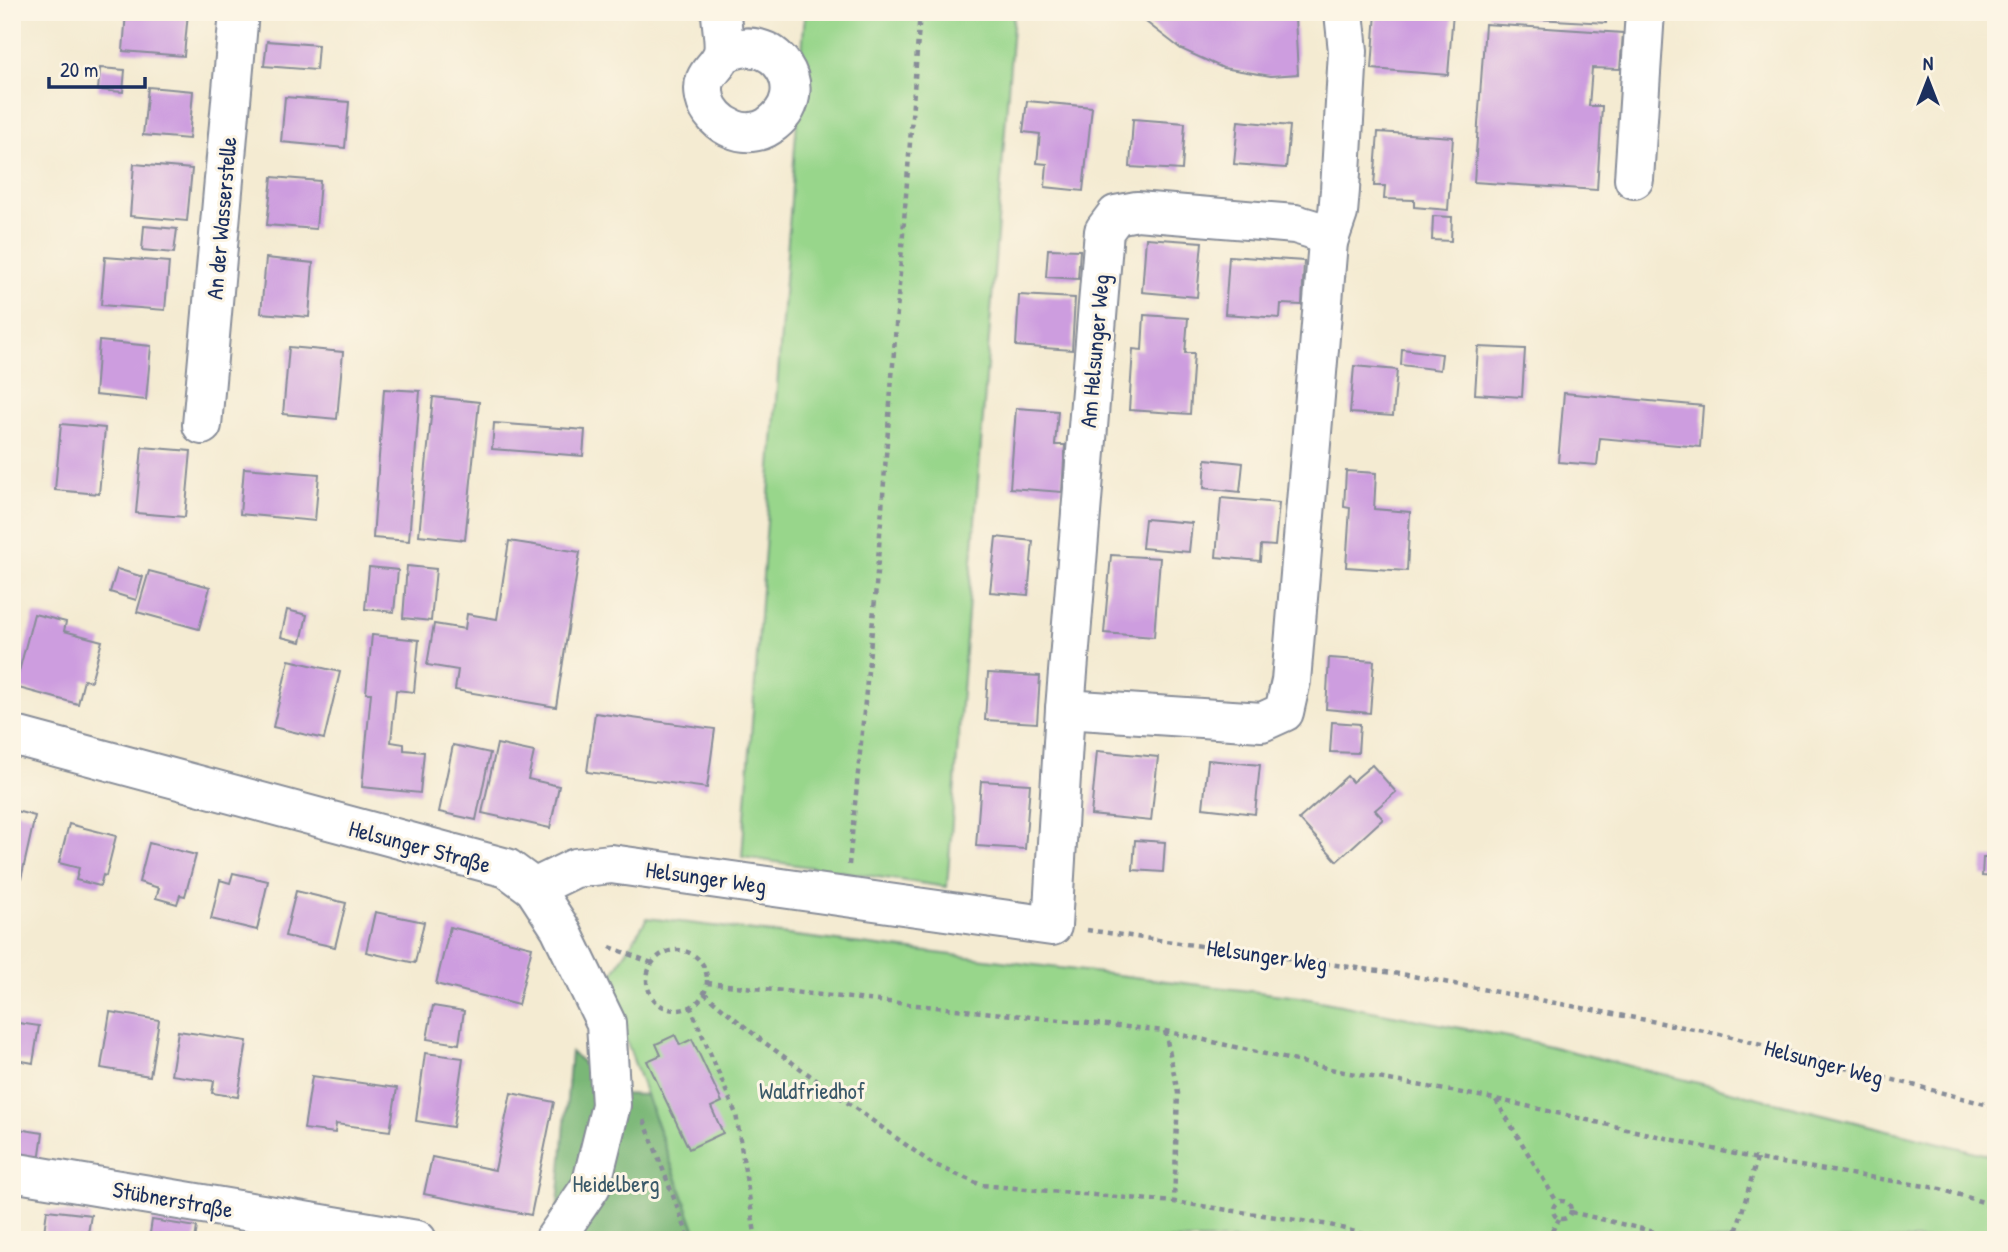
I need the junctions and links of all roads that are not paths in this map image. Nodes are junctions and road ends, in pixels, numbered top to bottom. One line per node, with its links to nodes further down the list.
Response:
1 (239, 12): 8 (street, An der Wasserstelle)
2 (721, 12): 5 (street)
3 (1344, 12): 7 (street)
4 (1645, 12): 6 (street)
5 (722, 55)
6 (1634, 180)
7 (1328, 242): 9 (street); 9 (street, Am Helsunger Weg)
8 (202, 425)
9 (1065, 709): 12 (street, Am Helsunger Weg)
10 (12, 735): 11 (street, Helsunger Straße)
11 (534, 888): 12 (street, Helsunger Weg); 15 (street, Helsunger Straße)
12 (1052, 926)
13 (12, 1172): 14 (street, Stübnerstraße)
14 (416, 1240)
15 (554, 1240)

